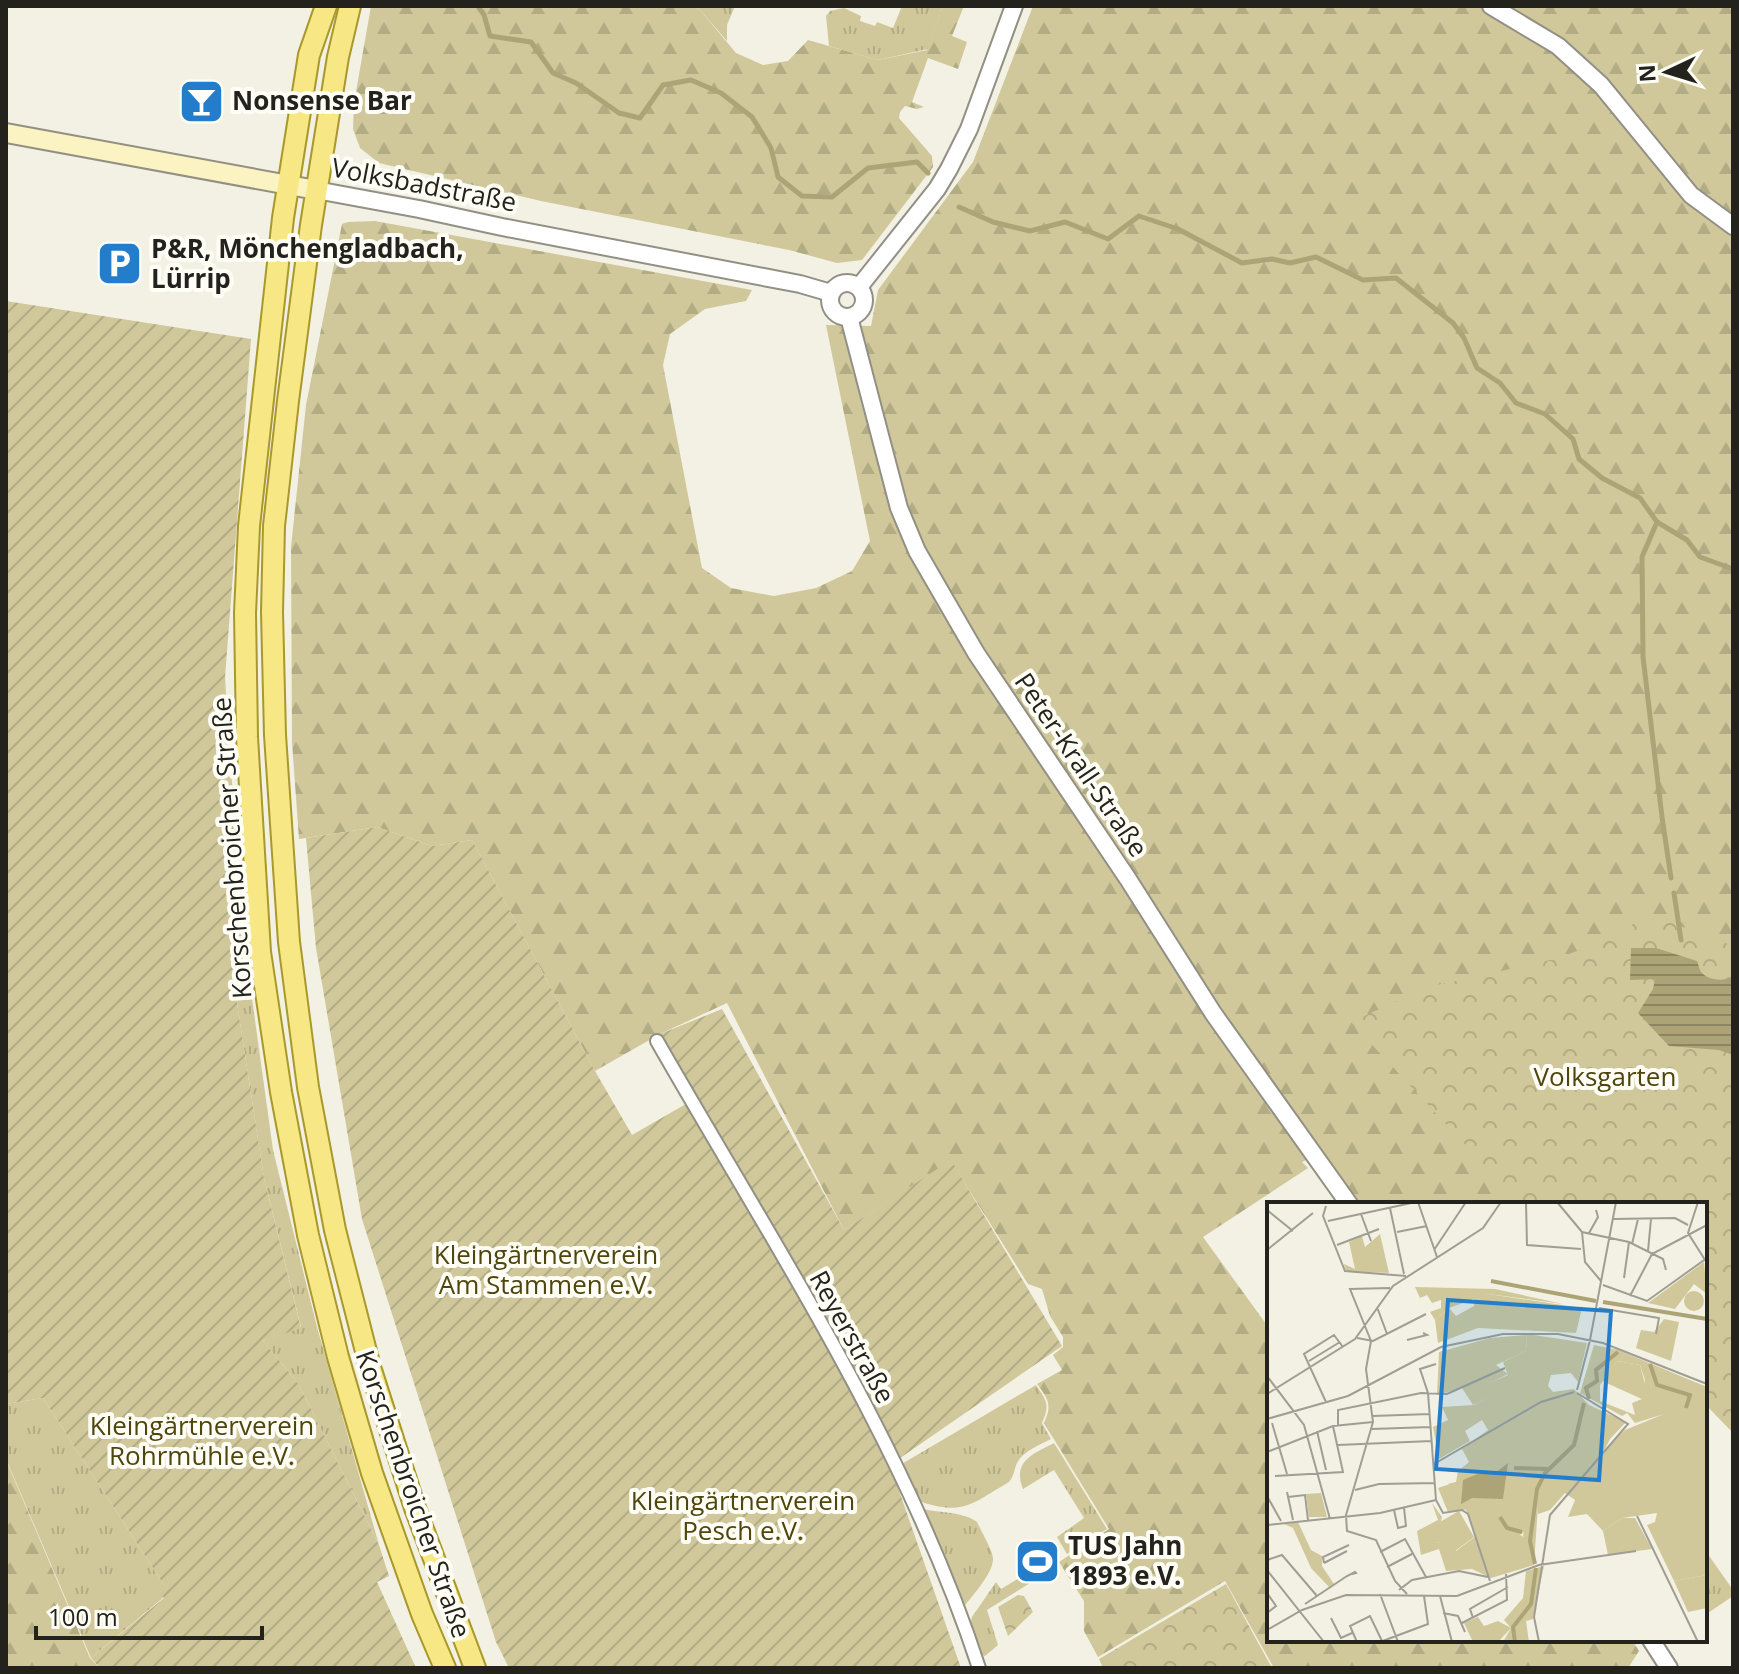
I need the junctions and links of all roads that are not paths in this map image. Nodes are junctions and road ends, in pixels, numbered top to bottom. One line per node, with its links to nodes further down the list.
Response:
1 (326, 6): 6 (main road, Korschenbroicher Straße)
2 (350, 6): 7 (main road, Korschenbroicher Straße)
3 (1014, 6): 9 (street)
4 (1491, 6): 8 (street)
5 (6, 133): 6 (main road, Volksbadstraße)
6 (289, 184): 7 (main road, Volksbadstraße); 15 (main road, Korschenbroicher Straße)
7 (316, 190): 10 (street, Volksbadstraße); 16 (main road, Korschenbroicher Straße)
8 (1733, 226)
9 (859, 287): 10 (street); 11 (street)
10 (831, 293): 11 (street)
11 (849, 317): 13 (street, Peter-Krall-Straße)
12 (657, 1041): 17 (street, Reyerstraße)
13 (1348, 1202)
14 (1652, 1642): 18 (street)
15 (445, 1668)
16 (475, 1668)
17 (979, 1668)
18 (1669, 1668)

